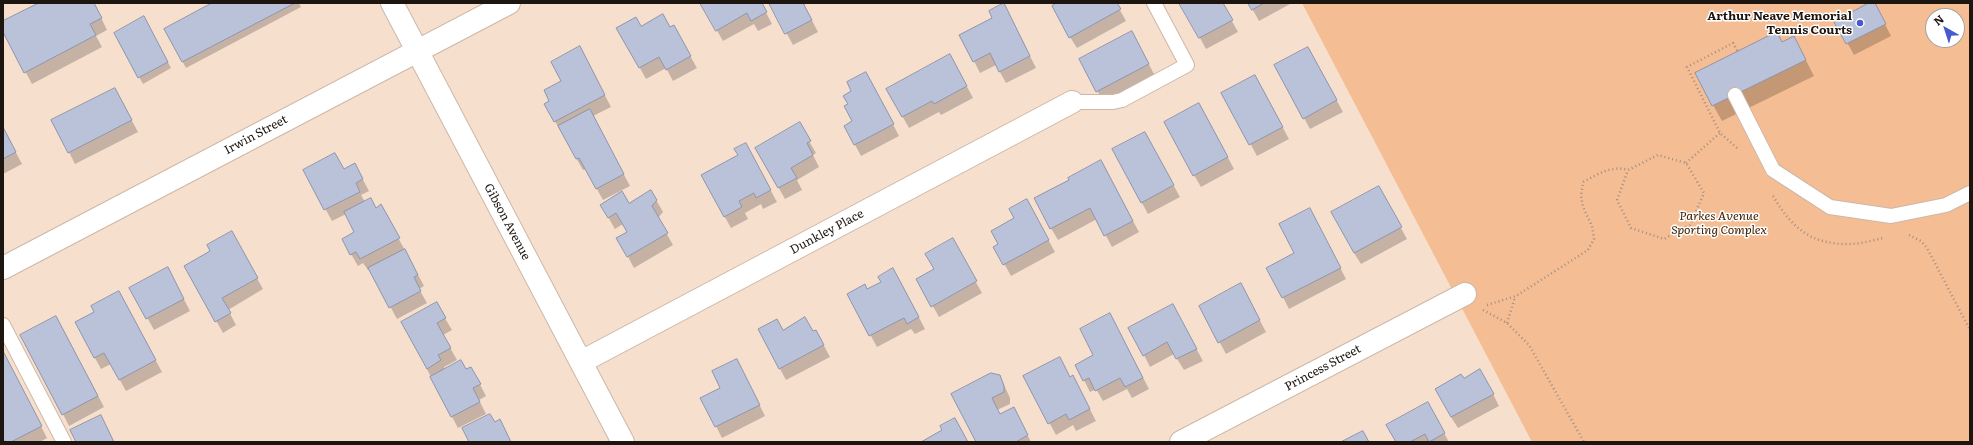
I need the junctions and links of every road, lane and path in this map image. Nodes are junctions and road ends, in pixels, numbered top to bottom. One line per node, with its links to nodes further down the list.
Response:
1 (392, 3): 4 (street, Gibson Avenue)
2 (509, 3): 4 (street, Irwin Street)
3 (1154, 3): 6 (lane)
4 (417, 51): 11 (street, Irwin Street); 16 (street, Gibson Avenue)
5 (1735, 95): 10 (lane)
6 (1072, 102): 16 (street, Dunkley Place)
7 (1720, 134): 8 (path)
8 (1686, 163): 9 (path); 9 (path)
9 (1628, 170): 13 (path)
10 (1970, 193)
11 (3, 268)
12 (1465, 294): 19 (street, Princess Street)
13 (1516, 296): 14 (path); 14 (path)
14 (1507, 323): 20 (path)
15 (3, 325): 17 (lane)
16 (581, 362): 18 (street, Gibson Avenue)
17 (64, 442)
18 (623, 442)
19 (1181, 442)
20 (1584, 442)

